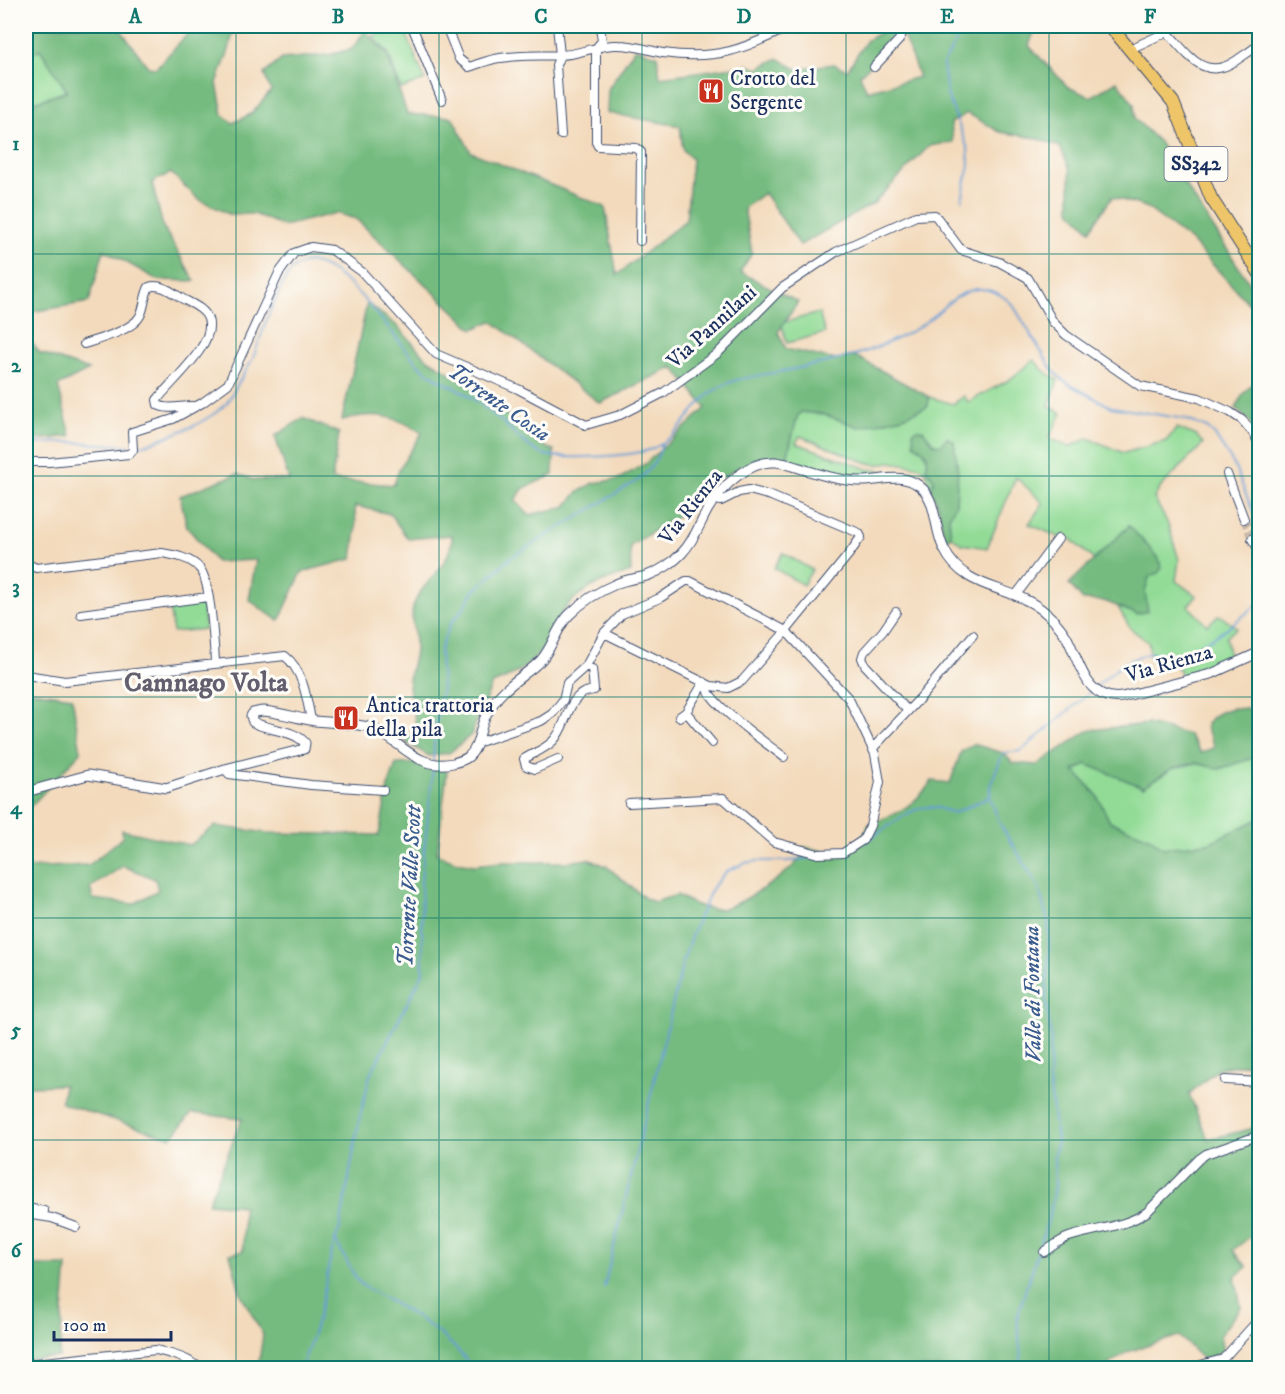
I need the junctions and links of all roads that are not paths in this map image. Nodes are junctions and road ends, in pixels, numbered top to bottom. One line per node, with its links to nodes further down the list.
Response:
1 (412, 26): 14 (street)
2 (446, 26): 12 (street)
3 (557, 26): 12 (street)
4 (600, 26): 10 (street)
5 (791, 26): 10 (street)
6 (906, 26): 13 (street)
7 (1110, 26): 11 (main road, SS342)
8 (1167, 28): 9 (street); 11 (street)
9 (1260, 43)
10 (596, 48): 12 (street); 16 (street)
11 (1130, 50): 17 (main road, SS342)
12 (560, 55): 15 (street)
13 (874, 67)
14 (442, 100)
15 (561, 135)
16 (640, 241)
17 (1260, 274)
18 (84, 344): 19 (street)
19 (196, 406): 20 (street, Via Pannilani); 21 (street)
20 (1260, 445)
21 (26, 462)
22 (1227, 474): 24 (street)
23 (714, 500): 29 (street, Via Rienza); 33 (street); 45 (street, Via Rienza)
24 (1244, 519)
25 (1058, 539): 29 (street)
26 (1252, 539): 27 (street)
27 (1260, 552)
28 (26, 563): 30 (street)
29 (1016, 596): 36 (street, Via Rienza)
30 (208, 597): 32 (street); 37 (street)
31 (896, 612): 41 (street)
32 (81, 614)
33 (786, 631): 34 (street); 40 (street); 47 (street)
34 (604, 633): 38 (street); 40 (street)
35 (973, 635): 41 (street)
36 (1260, 652)
37 (215, 663): 39 (street); 44 (street)
38 (586, 666): 45 (street); 49 (street)
39 (26, 675)
40 (705, 682): 42 (street); 48 (street)
41 (908, 711): 47 (street)
42 (686, 712): 43 (street); 46 (street)
43 (679, 717)
44 (311, 720): 45 (street); 50 (street)
45 (477, 743)
46 (712, 743)
47 (873, 748): 53 (street)
48 (784, 757)
49 (558, 759)
50 (225, 769): 51 (street); 52 (street)
51 (383, 790)
52 (26, 792)
53 (629, 803)
54 (1225, 1080): 55 (street)
55 (1260, 1082)
56 (1260, 1135): 61 (street)
57 (26, 1208): 58 (street)
58 (44, 1210)
59 (26, 1214): 60 (street)
60 (75, 1227)
61 (1044, 1252)
62 (1260, 1318): 66 (street)
63 (26, 1364): 64 (street)
64 (197, 1367): 65 (street)
65 (210, 1368)
66 (1190, 1368)

